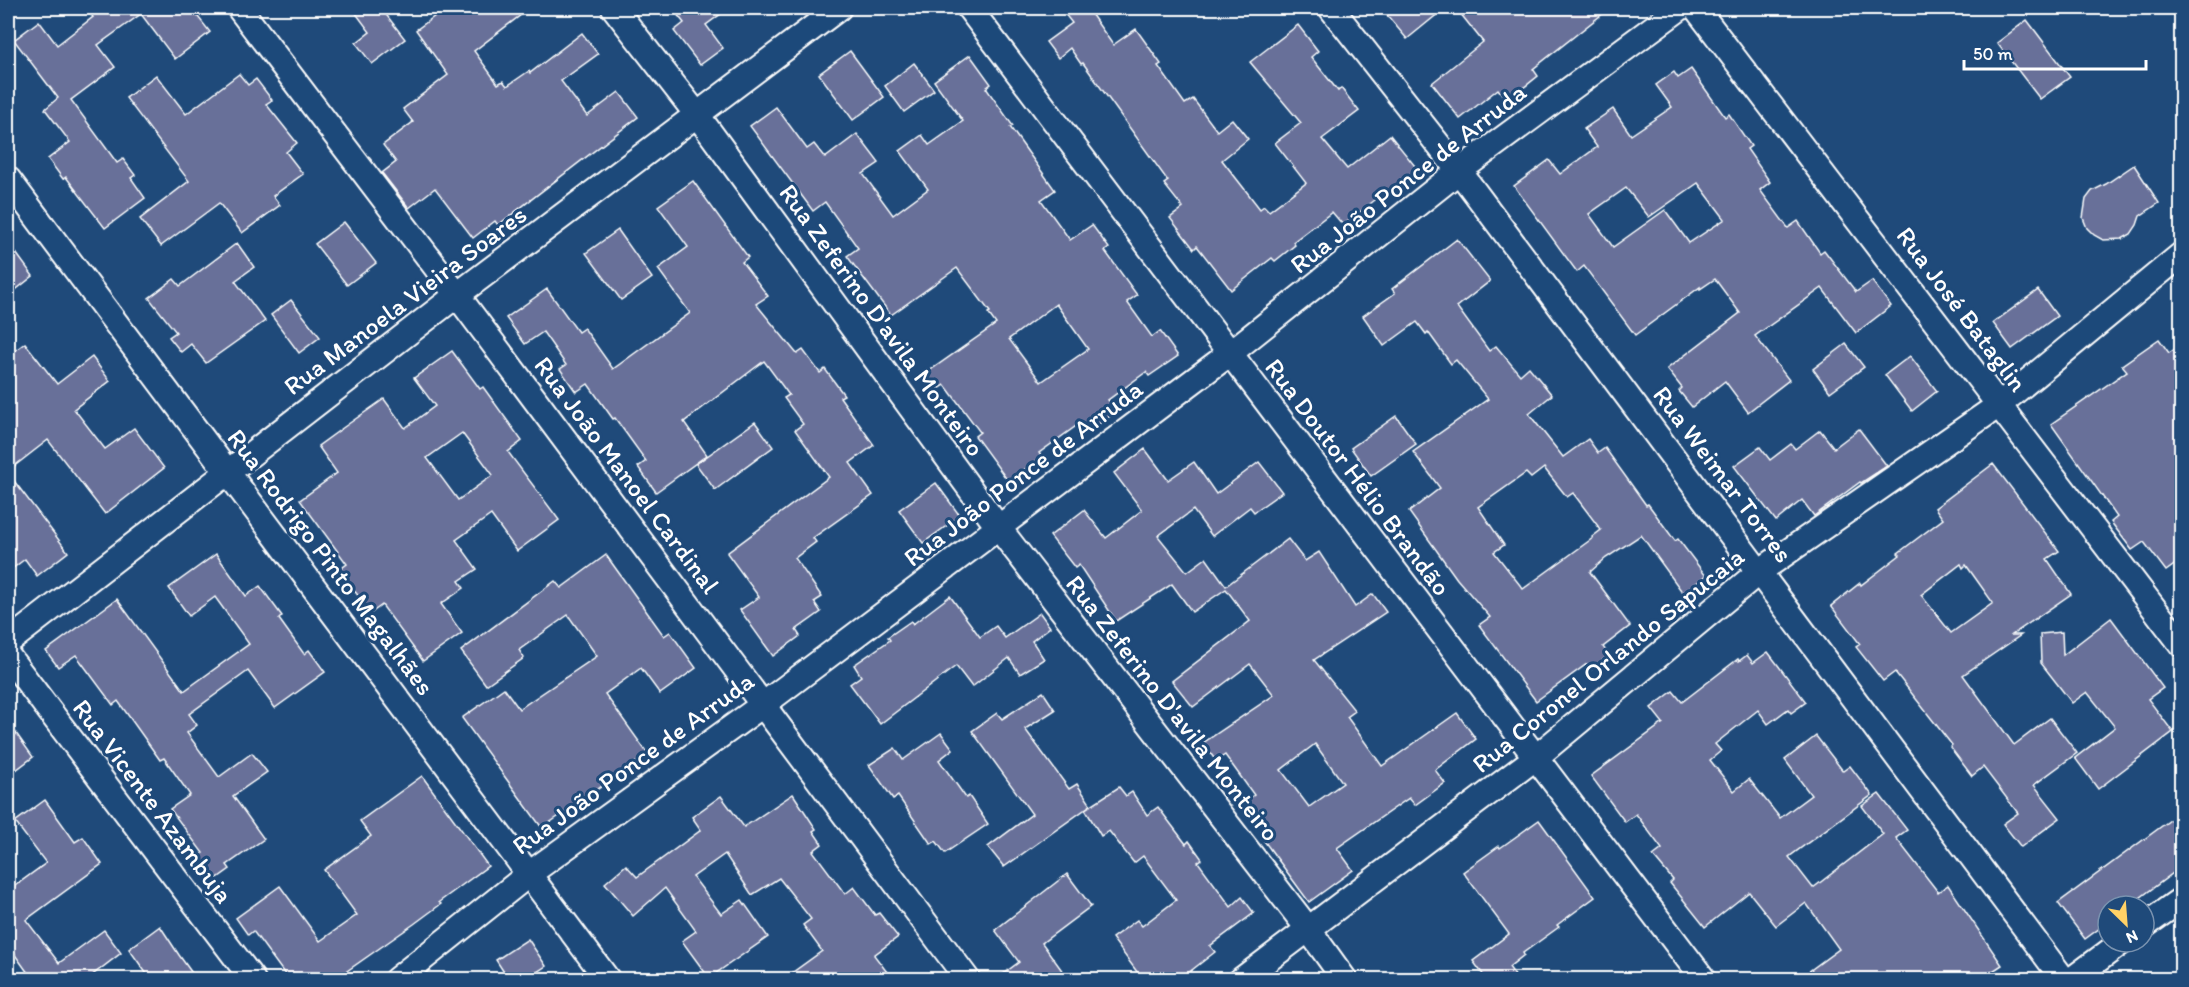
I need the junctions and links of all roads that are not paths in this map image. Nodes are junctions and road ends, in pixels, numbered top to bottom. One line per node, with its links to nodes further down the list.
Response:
1 (239, 8): 12 (street, Rua João Manoel Cardinal)
2 (614, 8): 8 (street, Rua Zeferino D'avila Monteiro)
3 (839, 8): 8 (street, Rua Manoela Vieira Soares)
4 (969, 8): 13 (street, Rua Doutor Hélio Brandão)
5 (1331, 8): 9 (street, Rua Weimar Torres)
6 (1680, 8): 9 (street, Rua João Ponce de Arruda)
7 (1696, 8): 14 (street, Rua José Bataglin)
8 (698, 116): 12 (street, Rua Manoela Vieira Soares); 16 (street, Rua Zeferino D'avila Monteiro)
9 (1459, 171): 13 (street, Rua João Ponce de Arruda); 17 (street, Rua Weimar Torres)
10 (8, 179): 15 (street, Rua Rodrigo Pinto Magalhães)
11 (2181, 254): 14 (street, Rua Coronel Orlando Sapucaia)
12 (457, 295): 15 (street, Rua Manoela Vieira Soares); 21 (street, Rua João Manoel Cardinal)
13 (1229, 354): 16 (street, Rua João Ponce de Arruda); 22 (street, Rua Doutor Hélio Brandão)
14 (1999, 405): 17 (street, Rua Coronel Orlando Sapucaia); 19 (street, Rua José Bataglin)
15 (227, 471): 18 (street, Rua Manoela Vieira Soares); 23 (street, Rua Rodrigo Pinto Magalhães)
16 (998, 527): 21 (street, Rua João Ponce de Arruda); 26 (street, Rua Zeferino D'avila Monteiro)
17 (1760, 572): 22 (street, Rua Coronel Orlando Sapucaia); 35 (street, Rua Weimar Torres)
18 (8, 642)
19 (2181, 645)
20 (8, 656): 28 (street, Rua Vicente Azambuja)
21 (764, 704): 23 (street, Rua João Ponce de Arruda); 31 (street, Rua João Manoel Cardinal)
22 (1535, 758): 26 (street, Rua Coronel Orlando Sapucaia); 34 (street, Rua Doutor Hélio Brandão)
23 (529, 874): 29 (street, Rua João Ponce de Arruda); 30 (street, Rua Rodrigo Pinto Magalhães)
24 (2181, 899): 25 (street)
25 (2156, 917)
26 (1309, 930): 32 (street, Rua Coronel Orlando Sapucaia); 33 (street, Rua Zeferino D'avila Monteiro)
27 (2106, 954): 36 (street)
28 (253, 980)
29 (396, 980)
30 (608, 980)
31 (968, 980)
32 (1241, 980)
33 (1345, 980)
34 (1704, 980)
35 (2064, 980)
36 (2071, 980)

